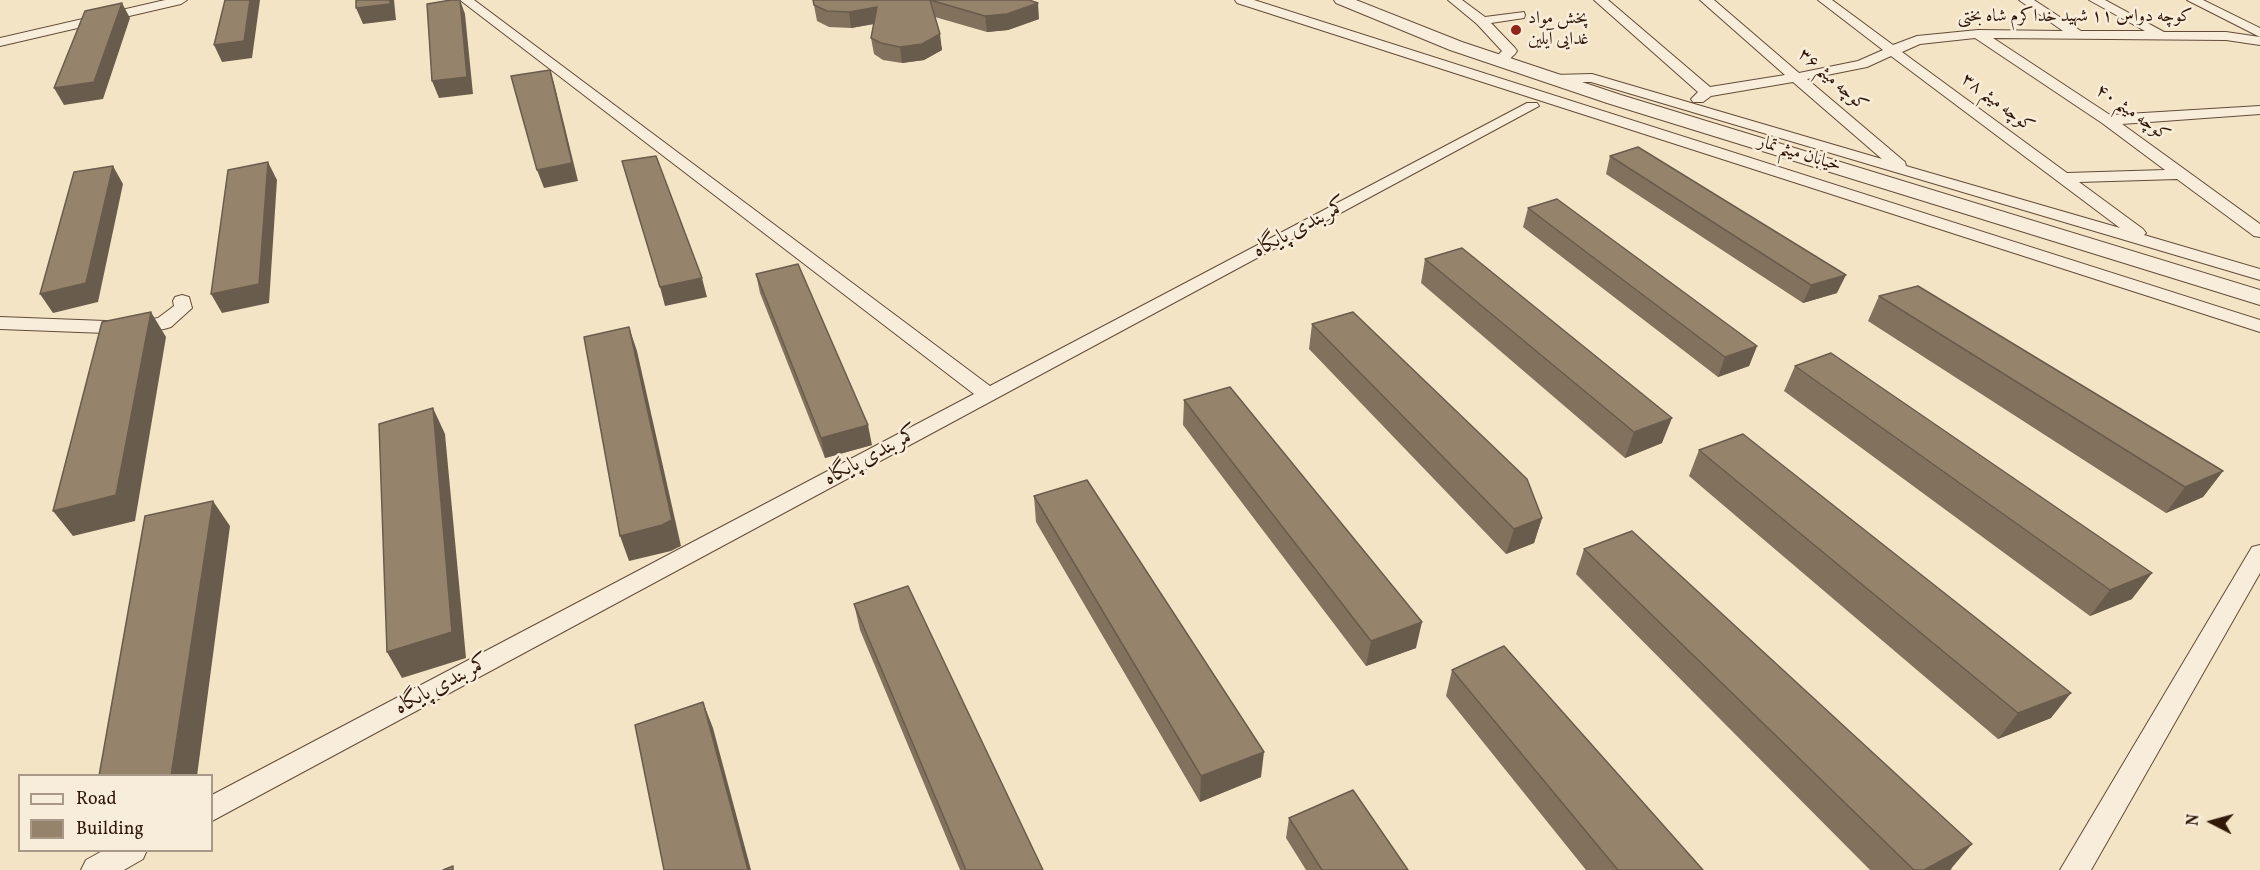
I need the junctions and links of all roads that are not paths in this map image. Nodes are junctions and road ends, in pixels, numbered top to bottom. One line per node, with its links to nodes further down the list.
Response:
1 (182, 0): 20 (street)
2 (466, 0): 41 (street)
3 (1241, 0): 40 (street)
4 (1342, 0): 23 (street, خیابان میثم تمار)
5 (1454, 0): 13 (street)
6 (1600, 0): 25 (street)
7 (1706, 0): 24 (street, کوچه میثم ۳۶)
8 (1824, 0): 21 (street, کوچه میثم ۳۸)
9 (2025, 0): 16 (street)
10 (2095, 0): 17 (street)
11 (2193, 0): 14 (street)
12 (1519, 15): 13 (street)
13 (1482, 21): 23 (street)
14 (2260, 33)
15 (1978, 34): 16 (street, کوچه دواس ۱۱ شهید خداکرم شاه بختی); 21 (street, کوچه دواس ۱۱ شهید خداکرم شاه بختی); 29 (street, کوچه میثم ۴۰)
16 (2077, 34): 17 (street, کوچه دواس ۱۱ شهید خداکرم شاه بختی)
17 (2162, 35): 18 (street, کوچه دواس ۱۱ شهید خداکرم شاه بختی)
18 (2234, 37): 19 (street, کوچه دواس ۱۱ شهید خداکرم شاه بختی); 22 (street)
19 (2260, 41)
20 (0, 42)
21 (1893, 51): 24 (street, کوچه دواس ۱۱ شهید خداکرم شاه بختی); 32 (street, کوچه میثم ۳۸)
22 (2260, 52)
23 (1500, 61): 28 (street, خیابان میثم تمار)
24 (1798, 77): 25 (street, کوچه دواس ۱۱ شهید خداکرم شاه بختی); 30 (street, کوچه میثم ۳۶)
25 (1707, 92): 28 (street)
26 (1532, 106): 41 (street, کمربندی پایگاه)
27 (2260, 110): 29 (street)
28 (1683, 112): 30 (street); 33 (street, خیابان میثم تمار)
29 (2107, 120): 31 (street, کوچه میثم ۴۰)
30 (1902, 169): 33 (street, کوچه میثم ۳۶); 35 (street)
31 (2183, 174): 32 (street); 34 (street, کوچه میثم ۴۰)
32 (2064, 178): 35 (street, کوچه میثم ۳۸)
33 (1929, 196): 37 (street, خیابان میثم تمار)
34 (2260, 232)
35 (2147, 241): 36 (street)
36 (2260, 274)
37 (2260, 298)
38 (182, 301): 39 (street)
39 (0, 323)
40 (2260, 326)
41 (989, 395): 43 (street, کمربندی پایگاه)
42 (2260, 553): 46 (street)
43 (213, 808)
44 (129, 852): 45 (street)
45 (96, 870)
46 (2075, 870)

